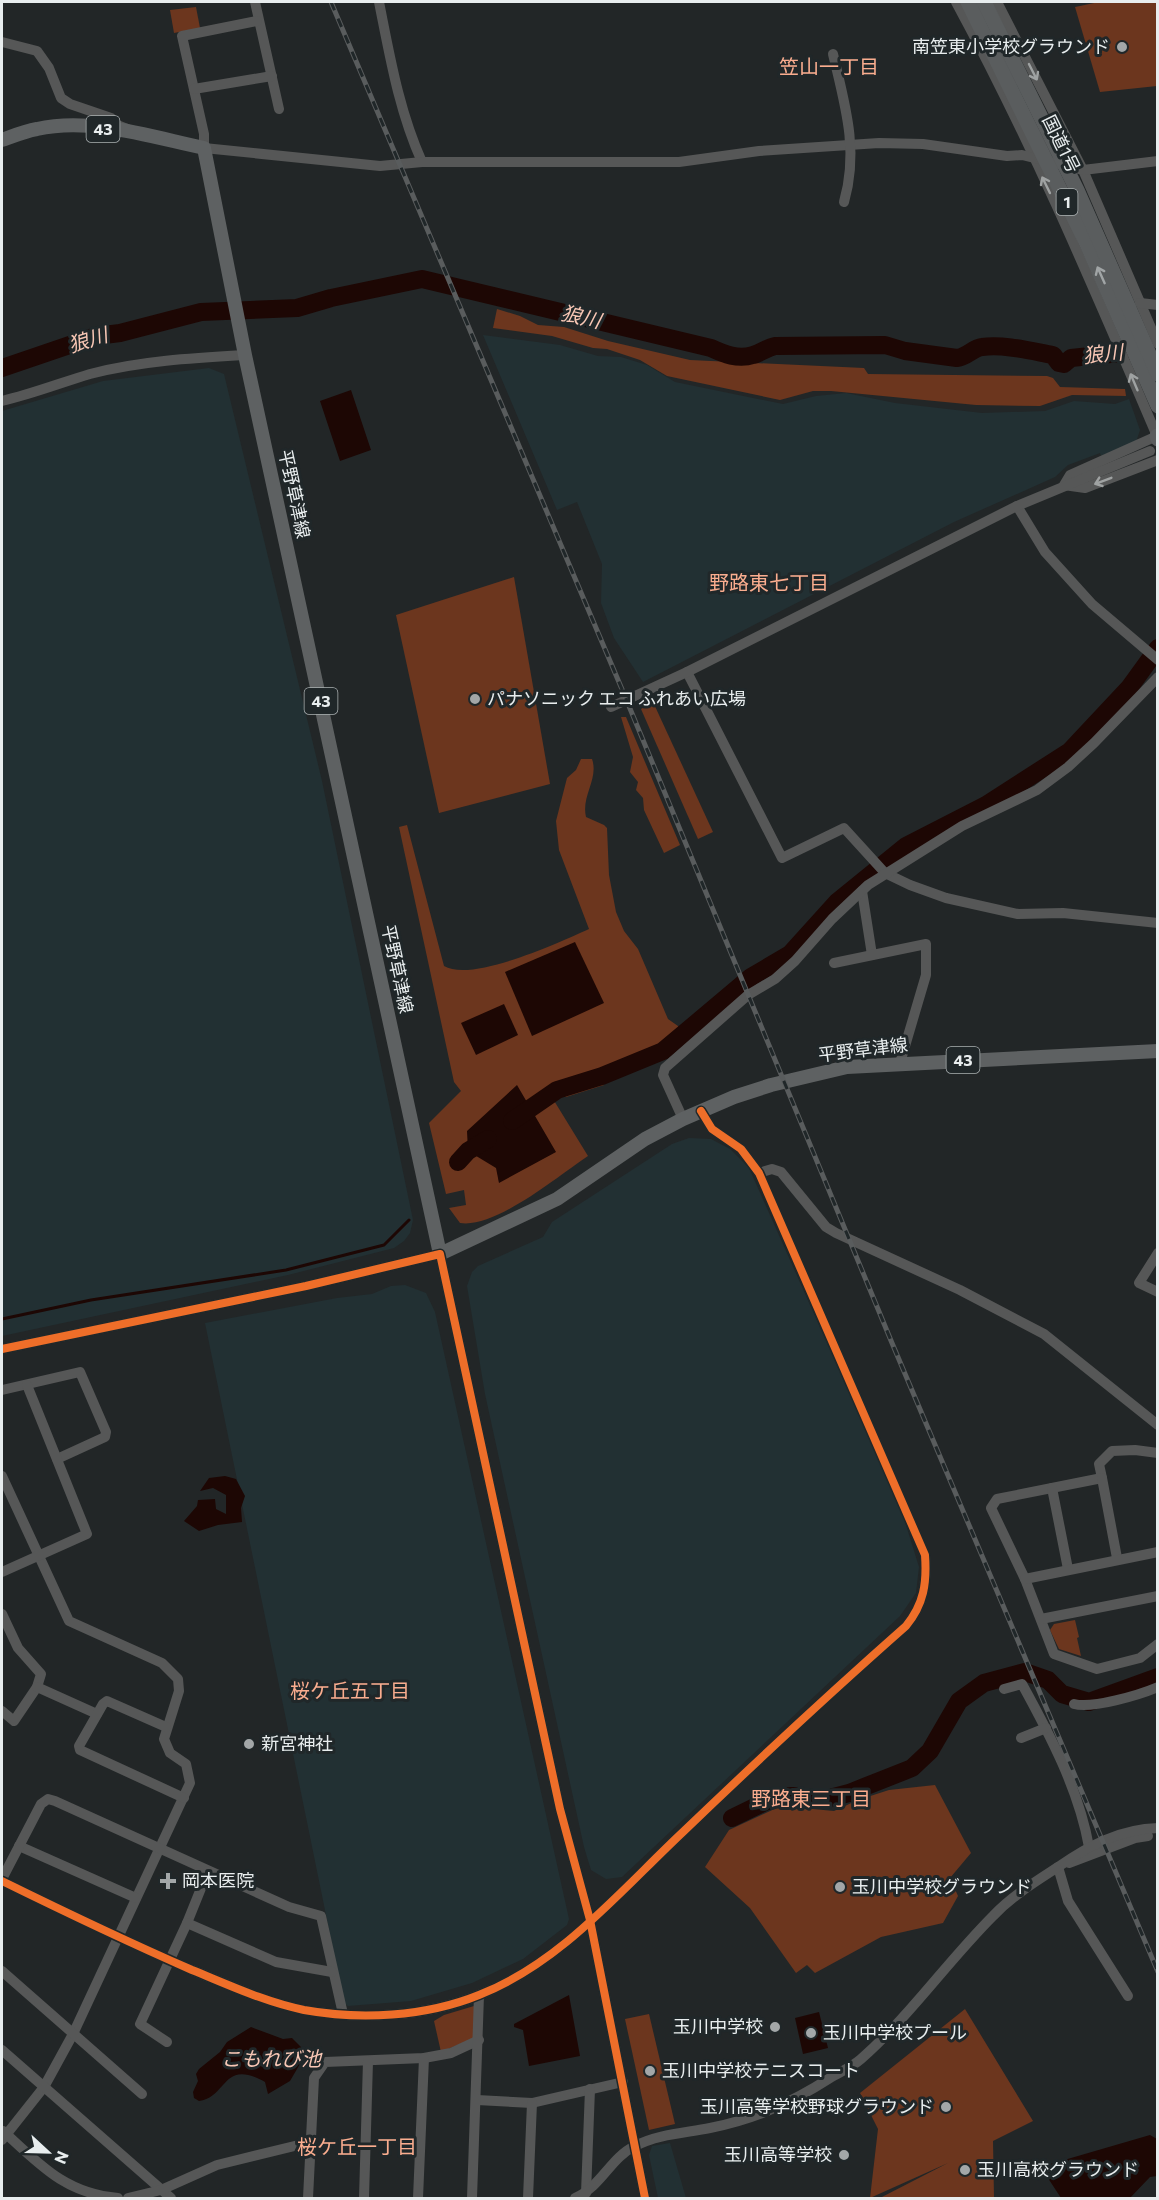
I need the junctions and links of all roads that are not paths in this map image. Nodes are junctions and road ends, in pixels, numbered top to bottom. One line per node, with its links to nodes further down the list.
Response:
1 (255, 2): 7 (street)
2 (379, 2): 19 (street)
3 (956, 2): 17 (street)
4 (968, 2): 30 (highway, 国道1号 / 1, one-way to 4, bridge)
5 (984, 2): 28 (highway, 国道1号 / 1, bridge)
6 (997, 2): 20 (street, one-way to 20)
7 (257, 21): 10 (street); 11 (street)
8 (2, 42): 13 (street)
9 (833, 54): 15 (street)
10 (272, 76): 11 (street); 12 (street)
11 (194, 89): 16 (street)
12 (279, 109)
13 (131, 132): 14 (main road, 43); 16 (main road, 43)
14 (2, 140)
15 (853, 145): 17 (street); 19 (street); 21 (street)
16 (204, 148): 19 (street); 27 (main road, 平野草津線 / 43)
17 (1032, 157): 20 (street); 24 (street, one-way to 17)
18 (1158, 161): 20 (street)
19 (423, 162)
20 (1083, 170): 22 (street)
21 (844, 202)
22 (1132, 285): 23 (street); 24 (street)
23 (1140, 303): 25 (street); 26 (street)
24 (1101, 304): 31 (street, one-way to 24)
25 (1158, 305)
26 (1158, 344)
27 (245, 355): 29 (street); 50 (main road, 平野草津線 / 43)
28 (1158, 374)
29 (2, 401)
30 (1158, 405)
31 (1155, 442): 33 (street); 33 (street)
32 (1158, 460): 33 (street, one-way to 33)
33 (1064, 485): 34 (street)
34 (1017, 506): 35 (street); 36 (street)
35 (1154, 657)
36 (687, 672): 38 (street); 39 (street)
37 (1158, 676): 39 (street)
38 (611, 707)
39 (881, 868): 40 (street); 41 (street)
40 (862, 891): 42 (street); 47 (street)
41 (1158, 923)
42 (872, 955): 43 (street); 45 (street)
43 (834, 963)
44 (1158, 1051): 45 (main road, 平野草津線 / 43)
45 (900, 1063): 46 (main road, 平野草津線 / 43)
46 (700, 1111): 47 (main road, 平野草津線 / 43); 48 (street)
47 (683, 1119): 50 (main road, 平野草津線 / 43)
48 (759, 1173): 55 (street); 90 (street)
49 (1158, 1253): 51 (street)
50 (440, 1254): 52 (street); 90 (street)
51 (1158, 1292)
52 (2, 1349)
53 (27, 1385): 54 (street); 57 (street); 57 (street)
54 (2, 1390)
55 (1158, 1425)
56 (1158, 1453): 59 (street)
57 (57, 1459): 62 (street)
58 (2, 1476): 62 (street)
59 (1102, 1478): 60 (street); 63 (street)
60 (1052, 1488): 64 (street); 66 (street)
61 (1158, 1552): 63 (street)
62 (38, 1557): 65 (street); 77 (street)
63 (1117, 1558): 64 (street)
64 (1068, 1569): 66 (street)
65 (2, 1572)
66 (1025, 1579): 69 (street)
67 (1158, 1596): 69 (street)
68 (2, 1614): 72 (street)
69 (1041, 1619): 70 (street)
70 (1158, 1644)
71 (1158, 1687): 74 (street)
72 (37, 1688): 75 (street); 76 (street)
73 (1004, 1689): 78 (street)
74 (1074, 1704)
75 (2, 1711)
76 (97, 1714): 77 (street); 80 (street)
77 (166, 1726): 80 (street)
78 (1046, 1728): 79 (street); 84 (street)
79 (1021, 1738)
80 (183, 1798): 85 (street)
81 (1158, 1828): 84 (street)
82 (1158, 1834): 86 (street)
83 (19, 1845): 85 (street); 88 (street); 89 (street)
84 (1089, 1846): 86 (street)
85 (160, 1848): 87 (street); 89 (street)
86 (1058, 1867): 97 (street); 113 (street)
87 (208, 1871): 91 (street); 95 (street)
88 (2, 1880): 92 (street)
89 (136, 1898): 92 (street)
90 (590, 1920): 96 (street); 105 (street)
91 (187, 1923): 93 (street); 95 (street)
92 (120, 1938): 93 (street); 99 (street)
93 (170, 1960): 98 (street); 101 (street)
94 (2, 1971): 99 (street)
95 (332, 1972): 98 (street)
96 (479, 1995): 98 (street); 100 (street)
97 (1128, 1996)
98 (343, 2014)
99 (73, 2034): 106 (street); 108 (street)
100 (479, 2040): 103 (street); 109 (street)
101 (167, 2042)
102 (2, 2050): 106 (street)
103 (424, 2058): 104 (street); 121 (street)
104 (368, 2061): 112 (street); 120 (street)
105 (623, 2082): 107 (street); 113 (street)
106 (44, 2087): 111 (street); 114 (street)
107 (590, 2089): 110 (street); 115 (street)
108 (142, 2094)
109 (477, 2100): 110 (street); 122 (street)
110 (532, 2103): 123 (street)
111 (3, 2135): 116 (street)
112 (311, 2142): 114 (street); 119 (street)
113 (633, 2146): 115 (street); 125 (street)
114 (161, 2190): 117 (street); 118 (street)
115 (586, 2193): 124 (street)
116 (118, 2199)
117 (128, 2199)
118 (171, 2199)
119 (308, 2199)
120 (364, 2199)
121 (418, 2199)
122 (472, 2199)
123 (528, 2199)
124 (575, 2199)
125 (645, 2199)

